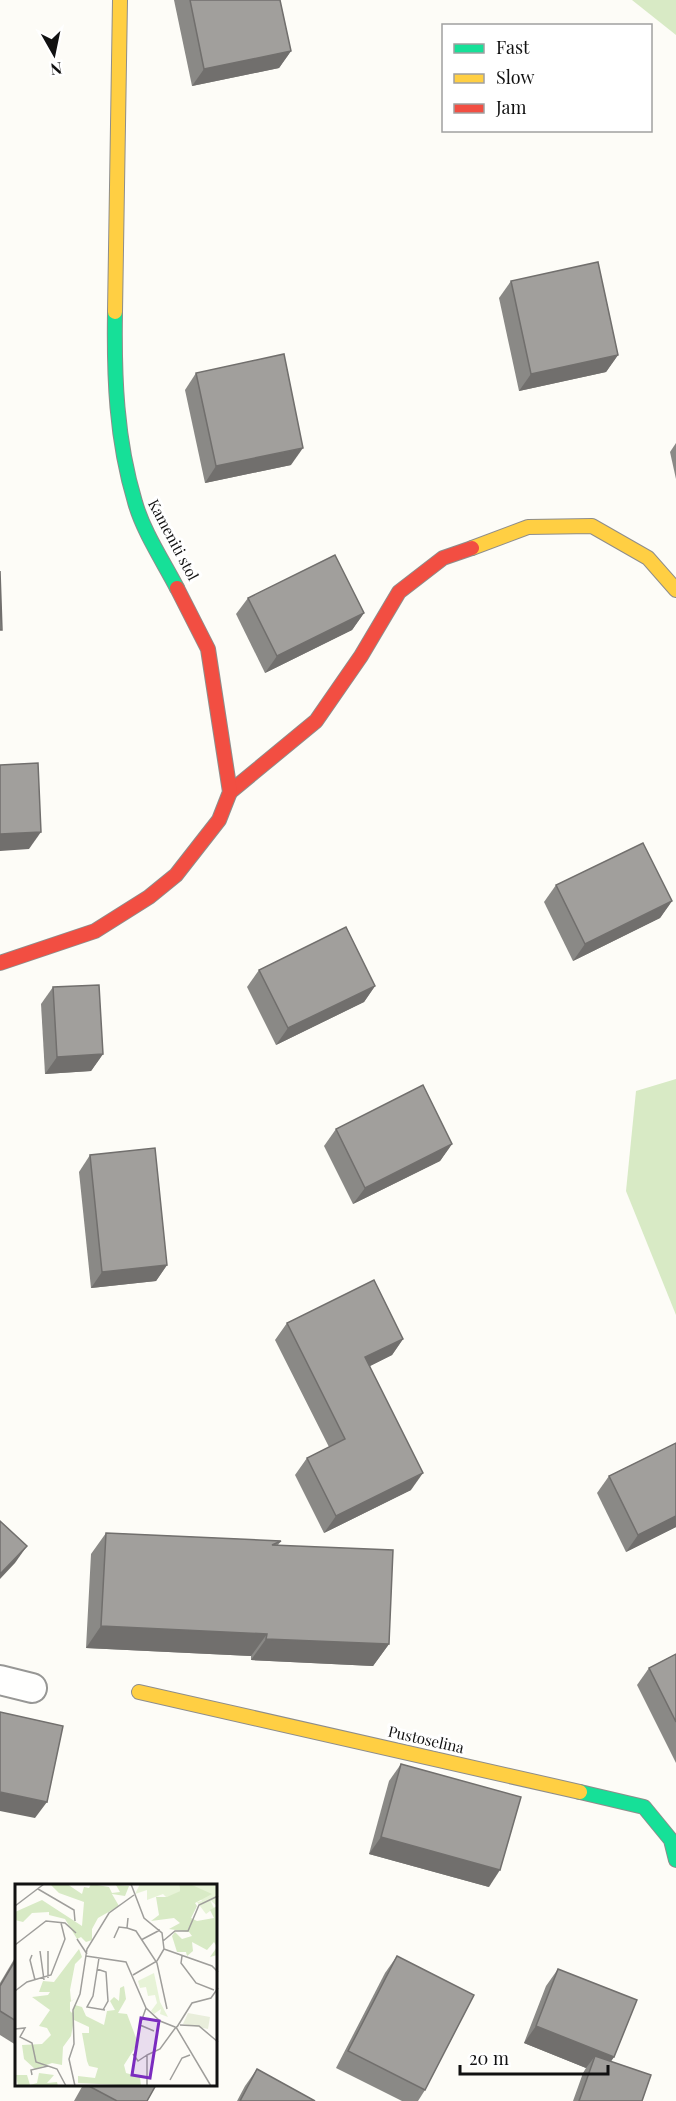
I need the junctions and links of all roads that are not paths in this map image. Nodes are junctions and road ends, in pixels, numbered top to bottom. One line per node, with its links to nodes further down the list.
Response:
1 (120, 0): 3 (street, Kameniti stol)
2 (676, 590): 3 (street)
3 (230, 792): 4 (street)
4 (0, 963)
5 (0, 1680): 6 (lane)
6 (32, 1688)
7 (139, 1692): 8 (street, Pustoselina)
8 (676, 1860)

